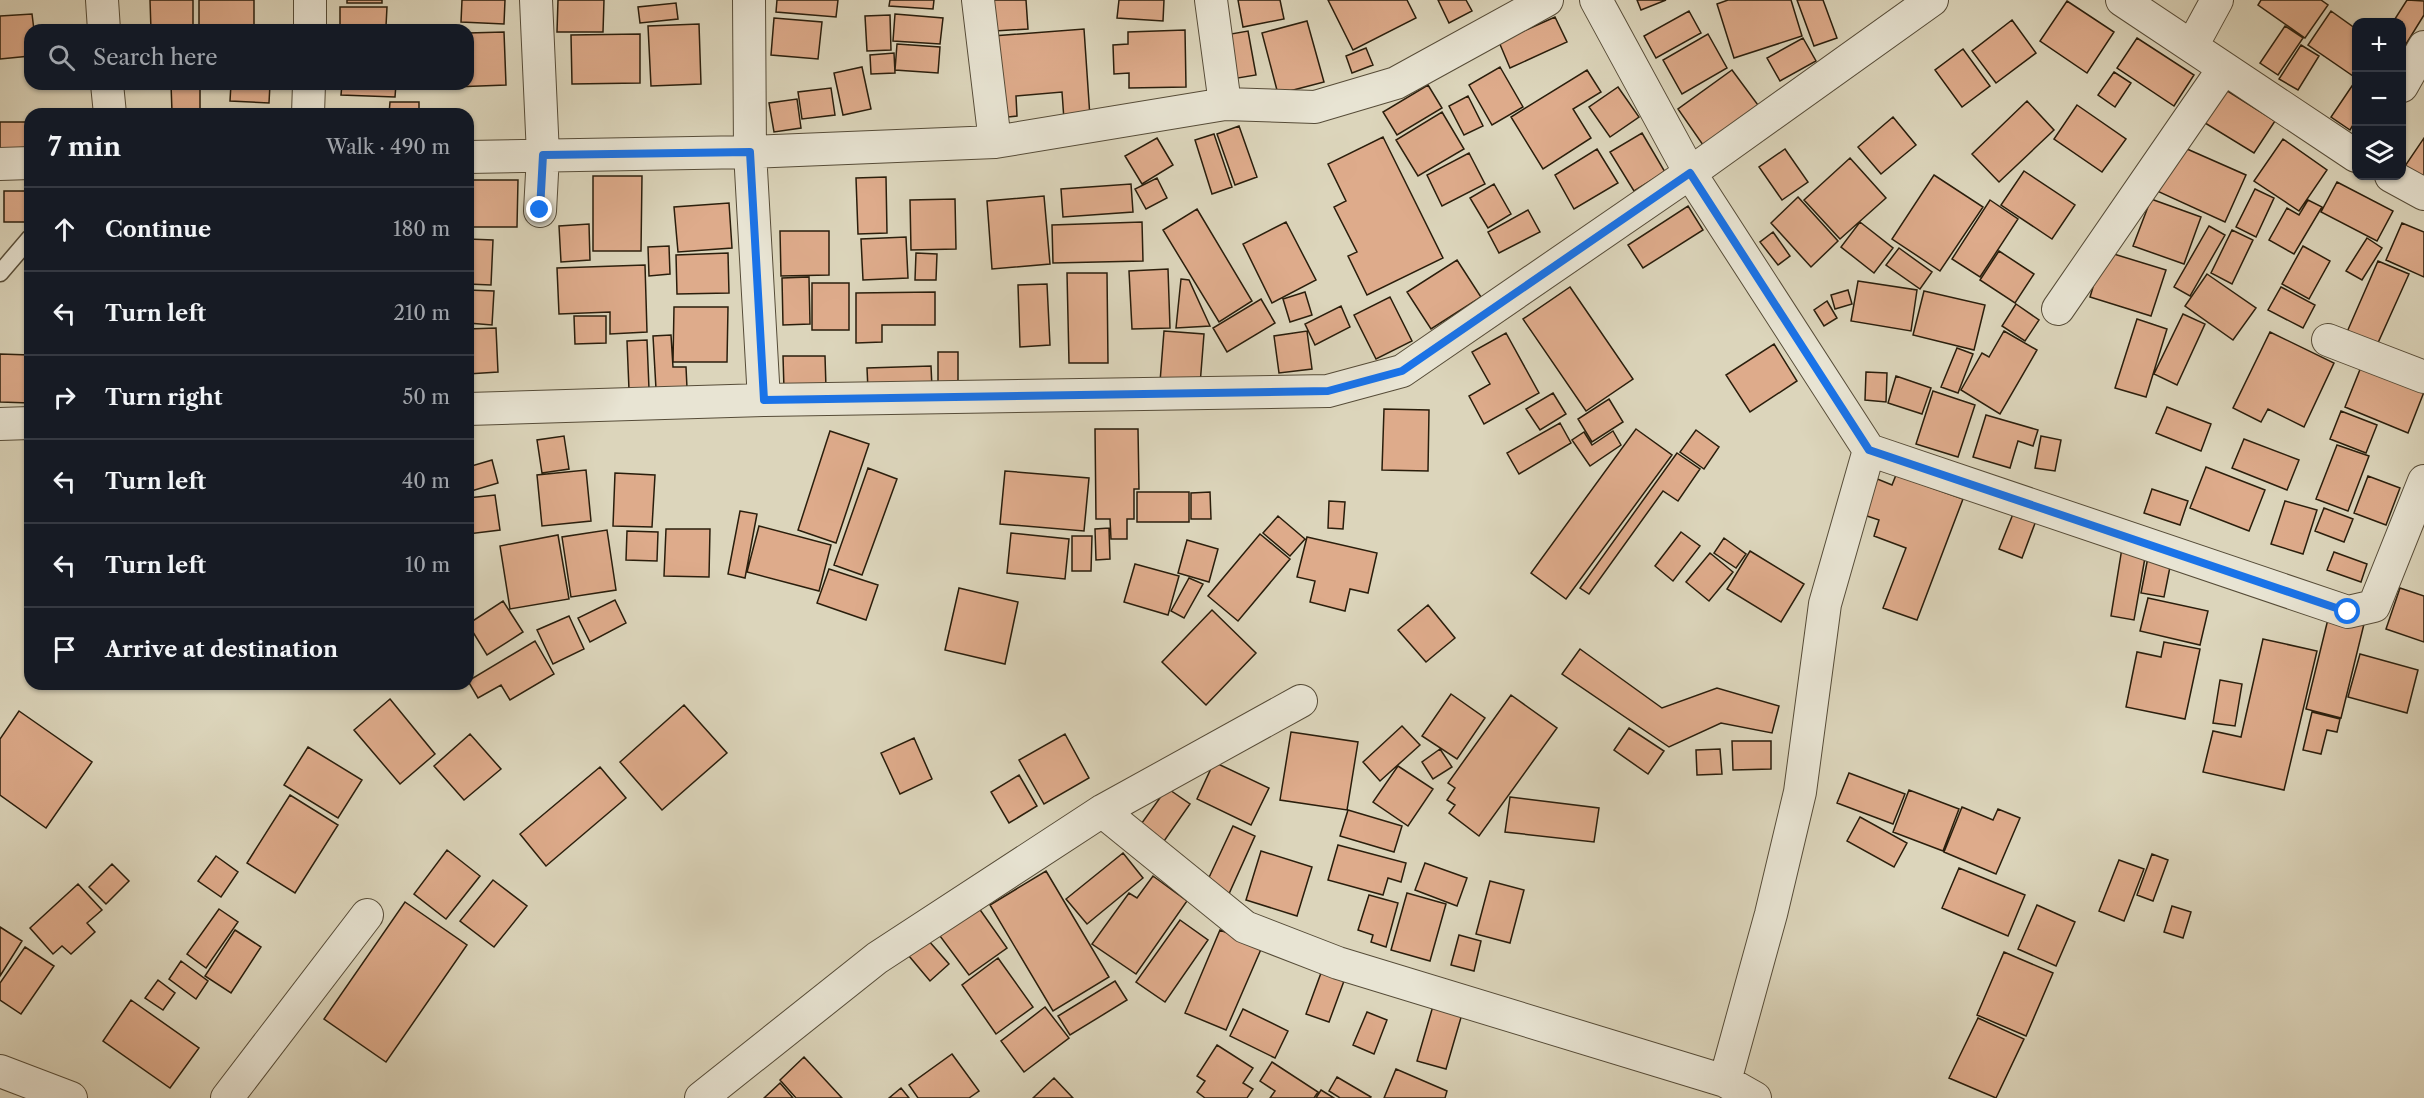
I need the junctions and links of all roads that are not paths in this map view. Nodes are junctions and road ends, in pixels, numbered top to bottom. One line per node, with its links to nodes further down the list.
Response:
1 (102, 0): 12 (street)
2 (310, 0): 13 (street)
3 (537, 0): 26 (street)
4 (749, 0): 24 (street)
5 (978, 0): 23 (street)
6 (1211, 0): 20 (street)
7 (1546, 0): 20 (street)
8 (1596, 0): 30 (street)
9 (1932, 0): 30 (street)
10 (2122, 0): 14 (street)
11 (2217, 0): 14 (street)
12 (104, 24)
13 (310, 24)
14 (2192, 46): 16 (street)
15 (2424, 47): 17 (street)
16 (2224, 68): 25 (street); 36 (street)
17 (2406, 79)
18 (108, 90): 21 (street)
19 (309, 90): 22 (street)
20 (1225, 104): 23 (street)
21 (110, 108)
22 (309, 108)
23 (995, 142): 24 (street)
24 (750, 152): 26 (street); 39 (street)
25 (2352, 153)
26 (543, 155): 27 (street); 33 (street)
27 (474, 157)
28 (24, 163): 29 (street)
29 (0, 164)
30 (1690, 173): 39 (street); 43 (street)
31 (2398, 180): 32 (street)
32 (2424, 194)
33 (540, 210)
34 (24, 245): 35 (lane)
35 (0, 273)
36 (2058, 309)
37 (2328, 340): 38 (street)
38 (2424, 377)
39 (764, 400): 40 (street)
40 (474, 409)
41 (24, 423): 42 (street)
42 (0, 424)
43 (1869, 450): 44 (street); 49 (street)
44 (2424, 481)
45 (1301, 701): 46 (street)
46 (1102, 811): 49 (street); 52 (street)
47 (367, 915): 51 (street)
48 (0, 1071): 50 (street)
49 (1725, 1081): 53 (street)
50 (71, 1098)
51 (227, 1098)
52 (701, 1098)
53 (1755, 1098)

